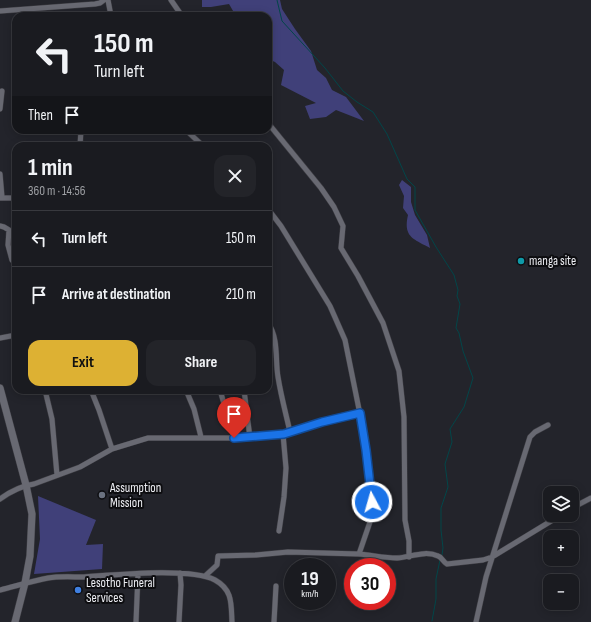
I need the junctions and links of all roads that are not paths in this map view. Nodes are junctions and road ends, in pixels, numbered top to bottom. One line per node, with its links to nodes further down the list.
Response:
1 (104, 0): 4 (street)
2 (108, 0): 5 (street)
3 (171, 0): 6 (street)
4 (0, 11)
5 (111, 12)
6 (179, 12)
7 (2, 91): 8 (street)
8 (0, 110)
9 (272, 128): 43 (street)
10 (191, 134): 11 (street)
11 (200, 142)
12 (0, 174): 13 (street)
13 (1, 198): 14 (street)
14 (12, 198)
15 (272, 214): 27 (street)
16 (0, 226): 17 (street)
17 (12, 260)
18 (272, 328): 29 (street)
19 (12, 336): 20 (street)
20 (0, 338)
21 (0, 388): 36 (main road)
22 (47, 394): 35 (street)
23 (93, 394): 34 (street)
24 (188, 394): 31 (street)
25 (221, 394): 32 (street)
26 (244, 394): 33 (street)
27 (360, 413): 29 (street); 42 (street)
28 (548, 425): 44 (street)
29 (290, 432): 30 (street)
30 (284, 434): 33 (street); 41 (street)
31 (201, 437): 32 (street); 34 (street)
32 (234, 438): 33 (street)
33 (250, 438)
34 (112, 449): 35 (street)
35 (57, 475): 36 (street)
36 (26, 485): 38 (street); 48 (main road)
37 (591, 498): 39 (street)
38 (0, 499)
39 (579, 504)
40 (550, 522): 44 (street)
41 (279, 531)
42 (359, 554): 43 (street); 47 (street)
43 (409, 557): 44 (street)
44 (492, 557): 56 (street)
45 (180, 573): 46 (street); 47 (street); 53 (street)
46 (138, 574): 48 (street); 52 (street)
47 (205, 576): 54 (street)
48 (25, 583): 50 (street); 51 (main road)
49 (276, 586): 55 (street)
50 (0, 590)
51 (15, 622)
52 (136, 622)
53 (180, 622)
54 (232, 622)
55 (274, 622)
56 (476, 622)

